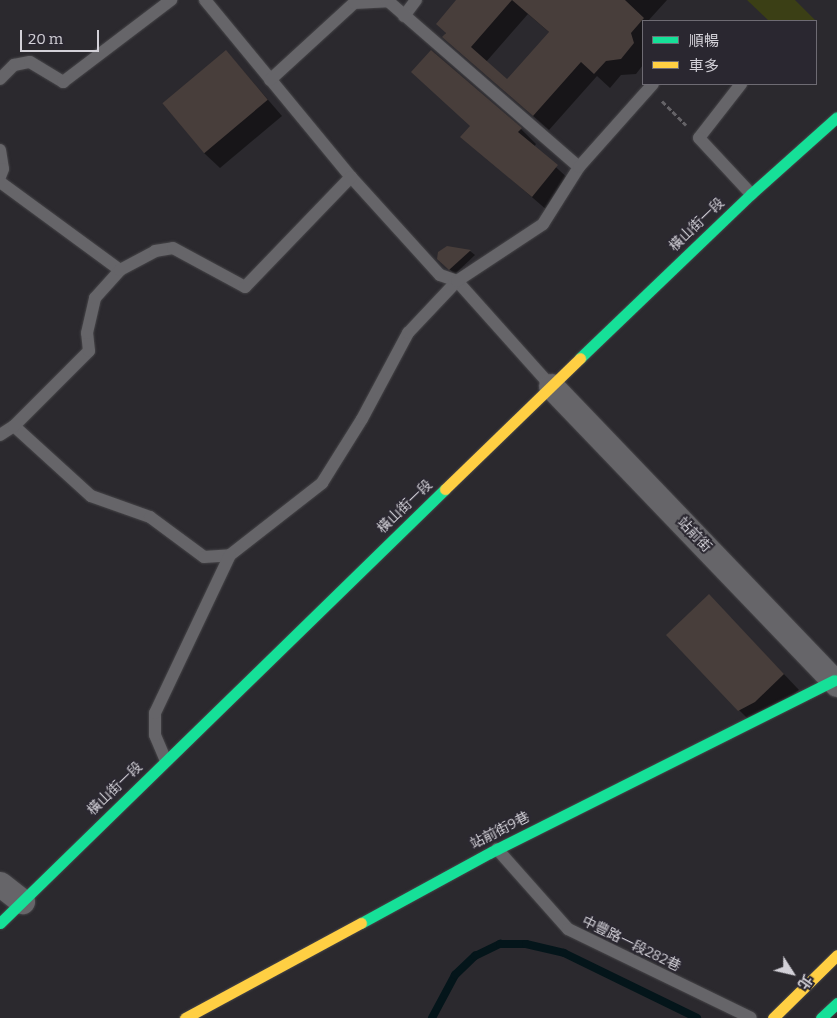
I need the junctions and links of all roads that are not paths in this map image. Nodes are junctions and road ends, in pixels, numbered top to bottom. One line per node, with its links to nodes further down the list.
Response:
1 (171, 0): 5 (lane)
2 (205, 0): 6 (lane)
3 (416, 0): 4 (lane)
4 (404, 16): 6 (lane); 11 (lane)
5 (0, 79)
6 (270, 80): 13 (lane)
7 (740, 85): 15 (lane)
8 (651, 86): 11 (lane)
9 (837, 118): 15 (street, 橫山街一段)
10 (0, 150): 12 (lane)
11 (579, 167): 17 (lane)
12 (0, 177)
13 (351, 178): 16 (lane); 17 (lane)
14 (0, 182): 16 (lane)
15 (751, 194): 18 (street, 橫山街一段)
16 (120, 270): 19 (lane)
17 (457, 281): 18 (lane); 21 (lane)
18 (551, 386): 22 (street, 站前街); 23 (street, 橫山街一段)
19 (14, 426): 20 (lane); 21 (lane)
20 (0, 435)
21 (230, 555): 23 (lane)
22 (836, 682): 24 (street, 站前街9巷)
23 (166, 761): 26 (street, 橫山街一段)
24 (497, 849): 30 (street, 站前街9巷); 31 (lane, 中豐路一段282巷)
25 (0, 884): 26 (street)
26 (22, 901): 27 (street, 橫山街一段)
27 (0, 923)
28 (837, 956): 32 (street)
29 (837, 1003): 33 (street)
30 (185, 1018)
31 (751, 1018)
32 (773, 1018)
33 (821, 1018)

